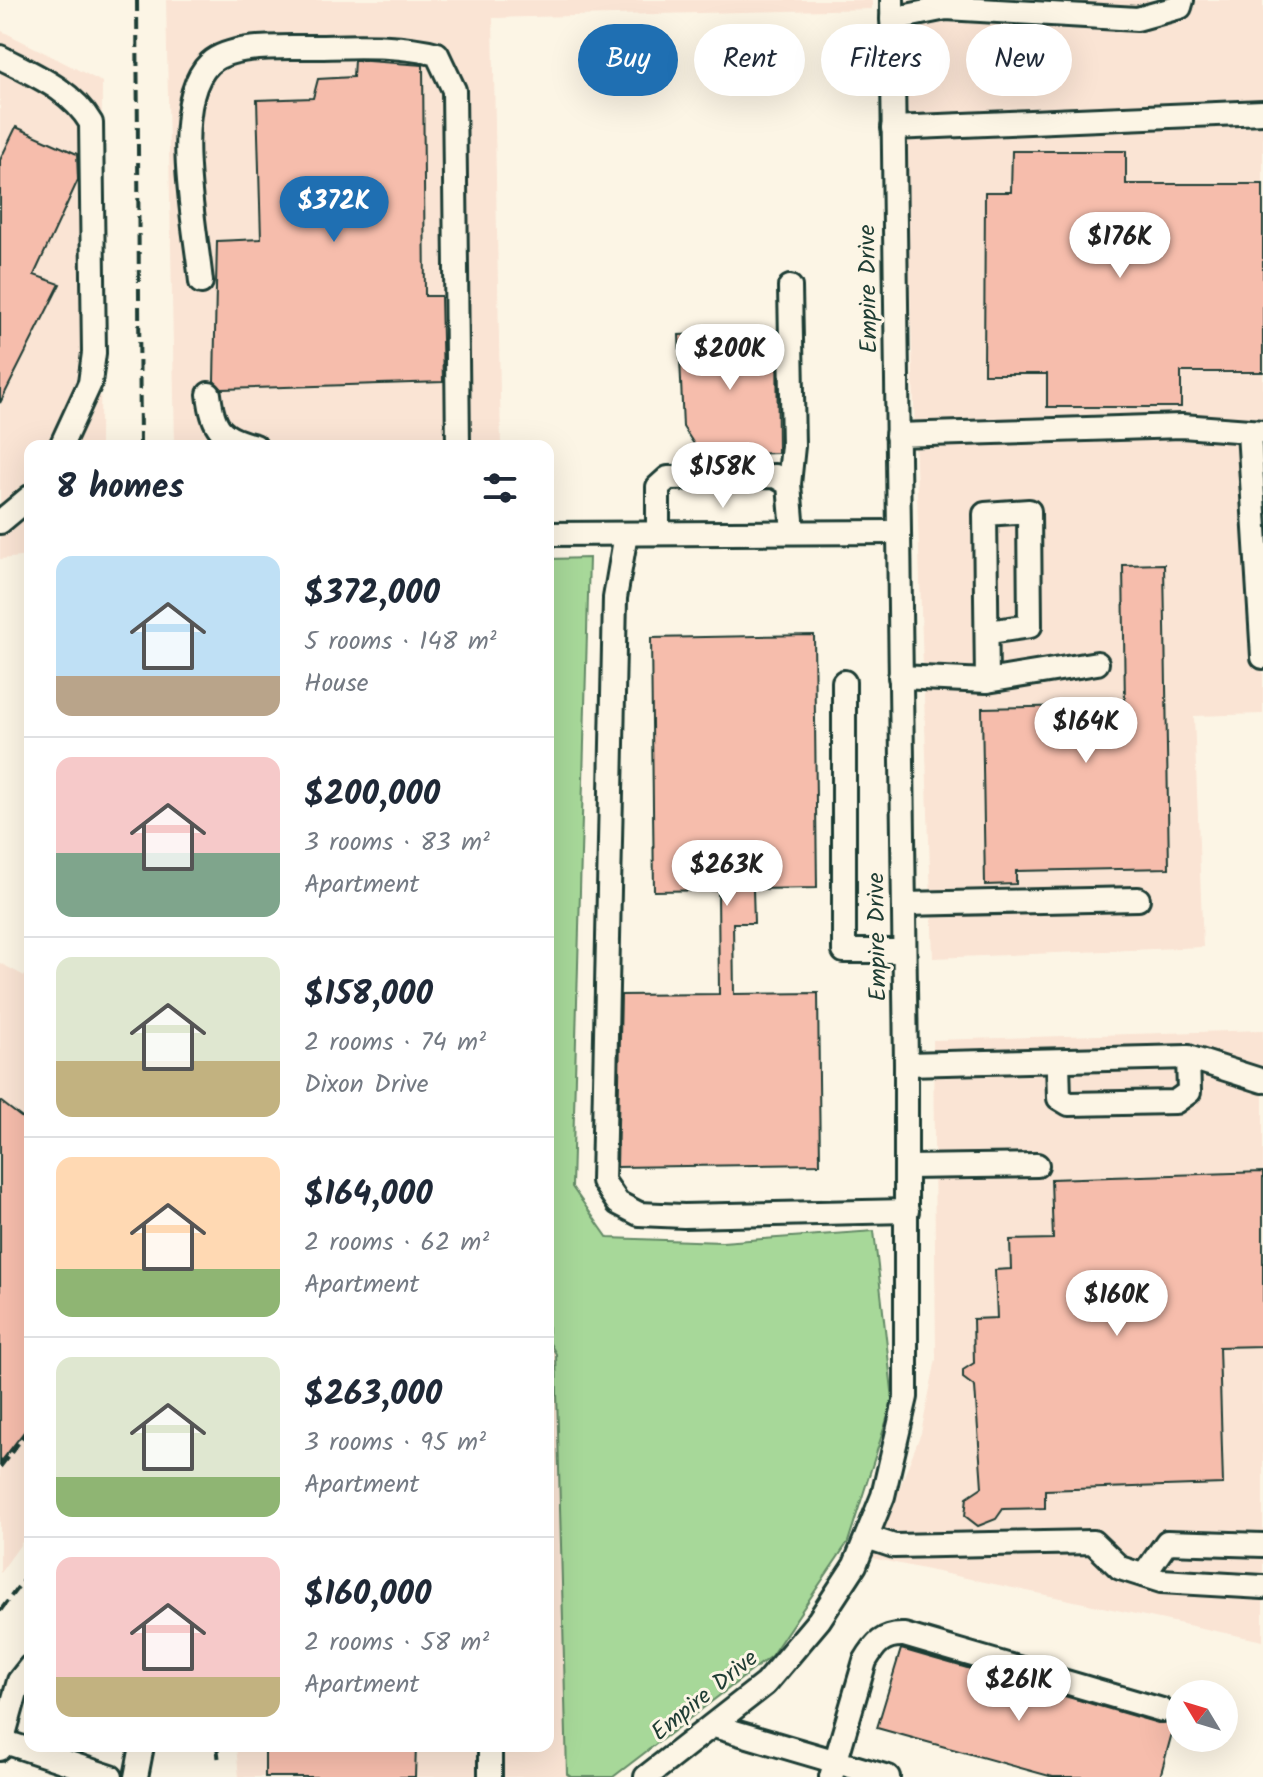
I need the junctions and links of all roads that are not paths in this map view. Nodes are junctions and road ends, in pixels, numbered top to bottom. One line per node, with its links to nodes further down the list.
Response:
1 (1182, 0): 2 (street)
2 (950, 3): 3 (street)
3 (892, 10): 6 (street, Empire Drive)
4 (0, 57): 12 (street)
5 (1263, 112): 6 (street)
6 (893, 128): 11 (street, Empire Drive)
7 (201, 282): 14 (street)
8 (790, 287): 15 (street)
9 (209, 394): 13 (street)
10 (1256, 432): 11 (street); 16 (street)
11 (897, 435): 20 (street, Empire Drive)
12 (64, 440)
13 (241, 440)
14 (458, 440)
15 (789, 484): 19 (street); 21 (street)
16 (1258, 484): 25 (street)
17 (24, 502): 18 (street)
18 (0, 522)
19 (793, 532): 20 (street); 21 (street)
20 (898, 532): 27 (street, Empire Drive)
21 (658, 533): 23 (street)
22 (554, 534): 23 (street)
23 (626, 534): 39 (street)
24 (989, 632): 24 (street); 28 (street)
25 (1263, 657)
26 (1097, 663): 28 (street)
27 (900, 677): 28 (street); 31 (street, Empire Drive)
28 (987, 681)
29 (844, 682): 32 (street)
30 (1138, 899): 31 (street)
31 (904, 904): 32 (street, Empire Drive)
32 (904, 951): 35 (street, Empire Drive)
33 (1188, 1057): 34 (street); 34 (street); 36 (street)
34 (1058, 1062): 35 (street)
35 (906, 1064): 38 (street, Empire Drive)
36 (1263, 1081)
37 (1037, 1165): 38 (street)
38 (907, 1167): 39 (street, Empire Drive)
39 (907, 1211): 40 (street, Empire Drive)
40 (867, 1537): 42 (street); 46 (street, Empire Drive)
41 (1263, 1545): 42 (street)
42 (1144, 1575): 43 (street)
43 (1263, 1587)
44 (24, 1675): 47 (street)
45 (1162, 1710): 52 (street)
46 (714, 1726): 52 (street); 56 (street, Empire Drive)
47 (1, 1745): 48 (street)
48 (24, 1752)
49 (25, 1752): 53 (street)
50 (141, 1752): 54 (street)
51 (490, 1752): 55 (street)
52 (833, 1769): 57 (street)
53 (111, 1777)
54 (136, 1777)
55 (490, 1777)
56 (646, 1777)
57 (888, 1777)

